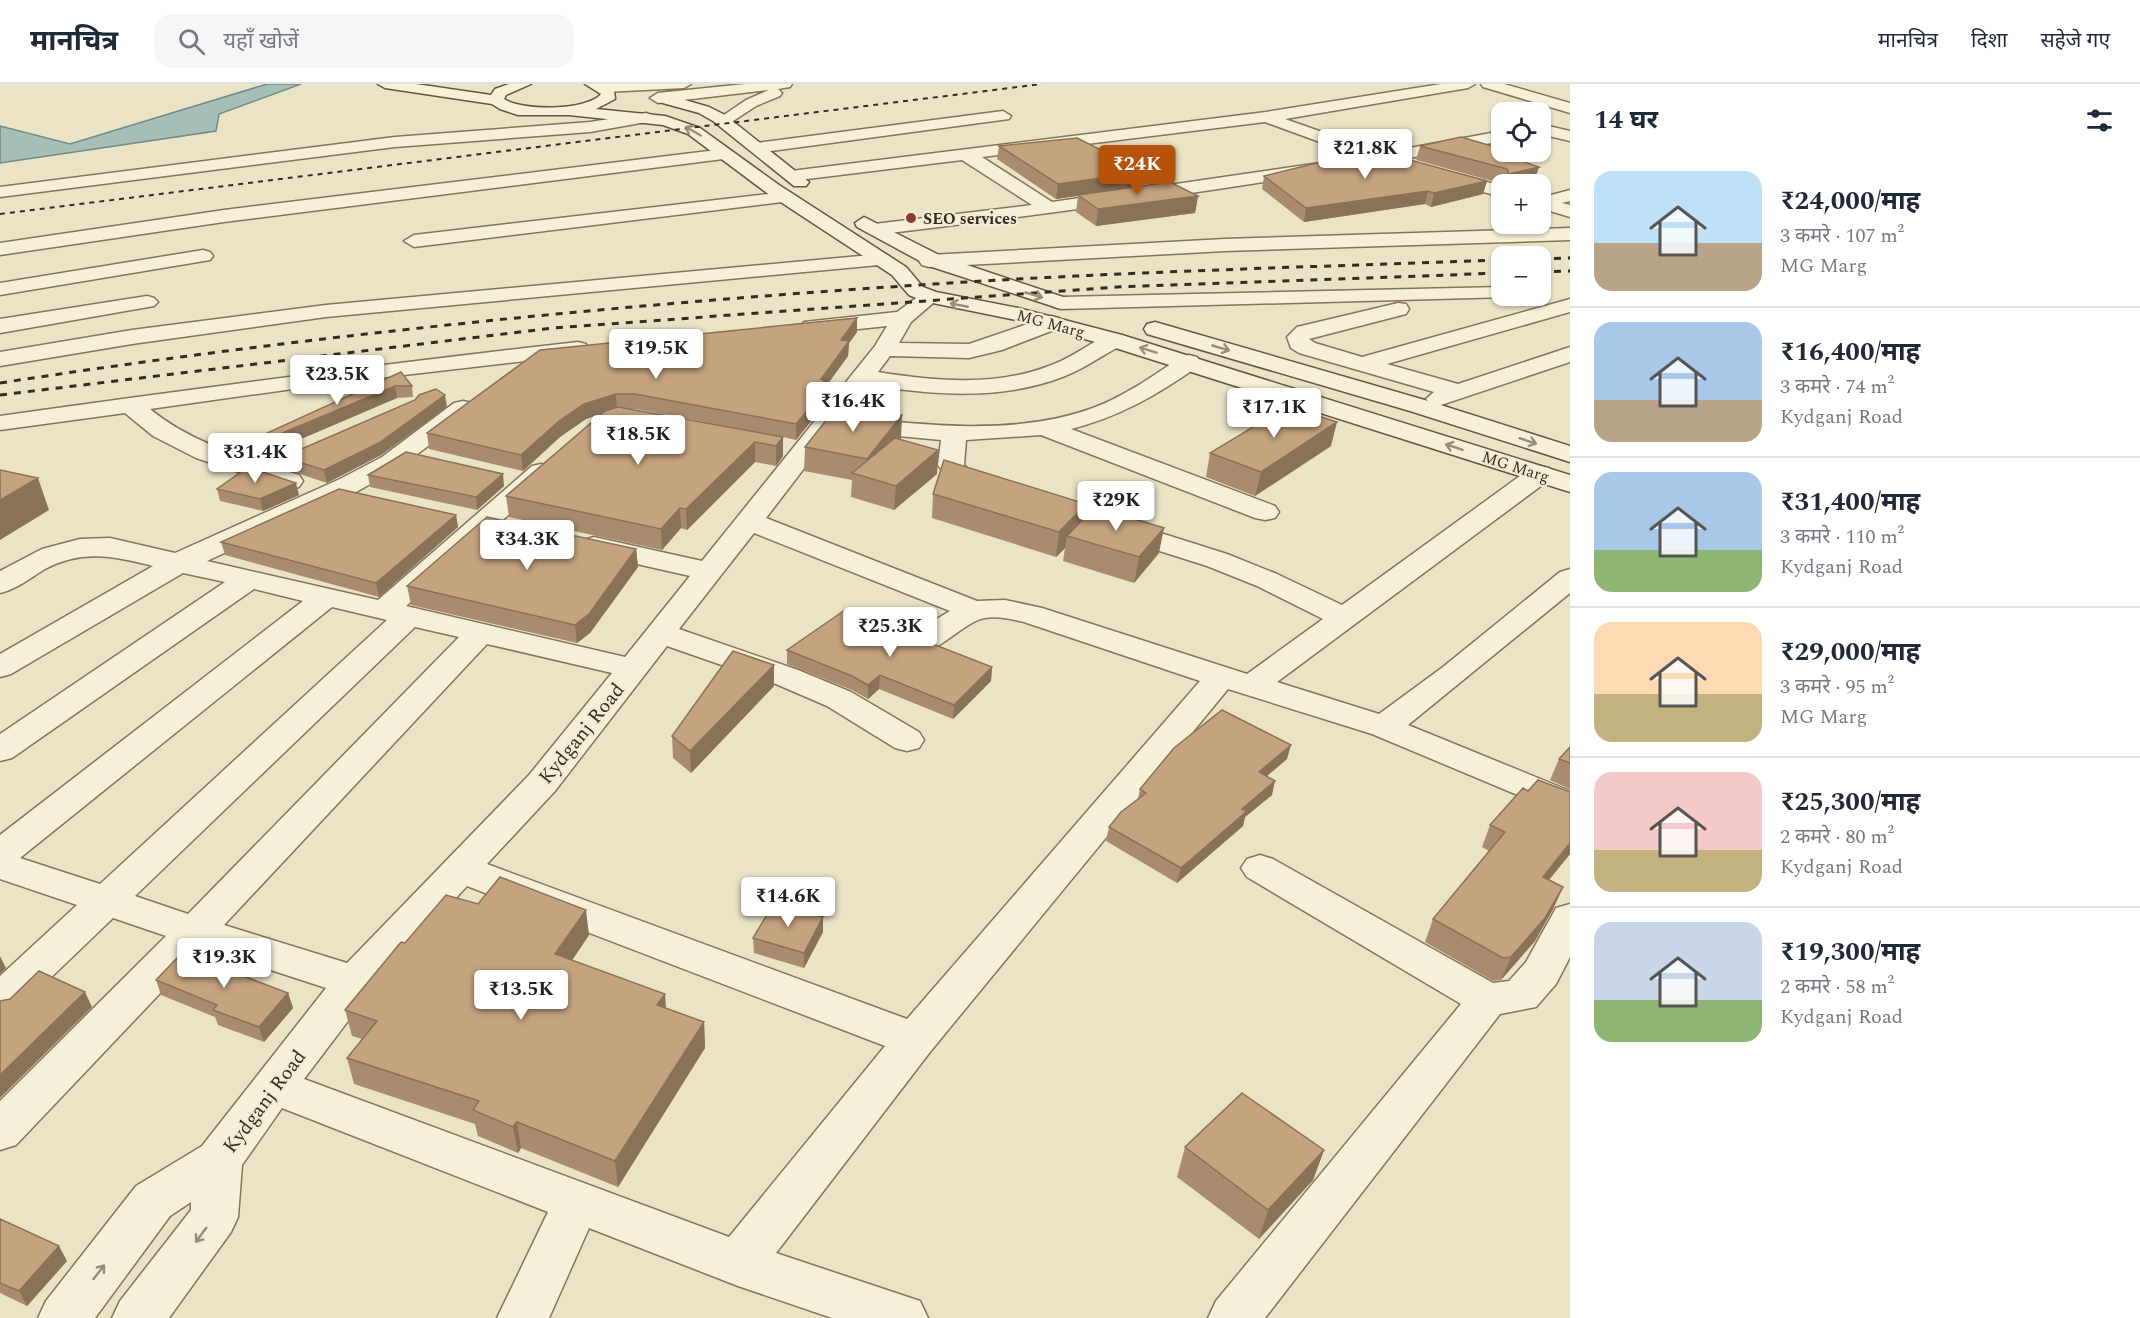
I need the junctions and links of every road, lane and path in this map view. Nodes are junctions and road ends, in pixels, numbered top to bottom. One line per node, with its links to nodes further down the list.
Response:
1 (385, 84): 9 (street)
2 (685, 84): 8 (street)
3 (785, 84): 10 (street)
4 (796, 84): 17 (street)
5 (1468, 84): 14 (street)
6 (1488, 84): 11 (street)
7 (520, 85): 9 (street)
8 (602, 88): 10 (street); 12 (street)
9 (495, 92): 12 (street)
10 (658, 98): 17 (street)
11 (1570, 108)
12 (568, 110): 15 (street, MG Marg)
13 (1003, 116): 22 (street)
14 (1266, 117): 24 (street); 25 (street)
15 (646, 118): 23 (street, MG Marg, one-way to 15); 28 (street)
16 (1570, 118): 18 (street)
17 (724, 122): 22 (street)
18 (1551, 124)
19 (1551, 131): 20 (street)
20 (1570, 136)
21 (1491, 138): 25 (street)
22 (757, 148): 26 (street)
23 (725, 154): 31 (street, MG Marg); 40 (street)
24 (965, 154): 26 (street); 34 (street)
25 (1384, 159): 27 (street); 34 (street)
26 (791, 176): 29 (street)
27 (1491, 189)
28 (0, 192)
29 (819, 194)
30 (1570, 195): 32 (street)
31 (785, 197): 39 (street); 42 (street, MG Marg)
32 (1551, 200)
33 (1551, 206): 35 (street)
34 (1051, 209): 37 (street)
35 (1570, 211)
36 (846, 212): 37 (street, MG Marg)
37 (873, 229): 43 (street, MG Marg)
38 (1570, 234): 43 (street)
39 (414, 241)
40 (0, 249)
41 (203, 256): 44 (street)
42 (882, 260): 47 (street, MG Marg); 60 (street)
43 (929, 261): 49 (street, MG Marg, one-way to 49)
44 (0, 289)
45 (1491, 294): 46 (street)
46 (1444, 296): 49 (street); 62 (street)
47 (930, 297): 51 (street, Kydganj Road); 52 (street, MG Marg, one-way to 47)
48 (147, 302): 53 (street)
49 (1061, 303): 55 (street, MG Marg)
50 (1570, 304): 62 (street)
51 (903, 318): 54 (street); 57 (street, Kydganj Road)
52 (1051, 323): 55 (street, MG Marg); 57 (street)
53 (0, 326)
54 (795, 328)
55 (1127, 328): 61 (street, MG Marg, one-way to 55); 63 (street); 66 (street, MG Marg, one-way to 66)
56 (605, 347): 58 (street)
57 (884, 349): 63 (street, Kydganj Road)
58 (538, 354): 65 (street); 71 (street)
59 (1570, 354): 64 (street)
60 (0, 359)
61 (1189, 362): 69 (street); 78 (street, MG Marg, one-way to 61)
62 (1362, 364): 64 (street)
63 (862, 377): 67 (street, Kydganj Road)
64 (1458, 392): 66 (street)
65 (128, 403): 68 (street); 76 (street)
66 (1419, 406): 73 (street, MG Marg, one-way to 73)
67 (827, 422): 70 (street); 85 (street, Kydganj Road)
68 (0, 423)
69 (1044, 427): 70 (street); 83 (street)
70 (954, 433): 81 (street)
71 (403, 453): 75 (street); 80 (street)
72 (562, 453): 79 (street)
73 (1570, 454)
74 (287, 456): 76 (street)
75 (437, 461)
76 (254, 470): 80 (street)
77 (495, 474): 79 (street)
78 (1555, 479): 98 (street)
79 (529, 482): 87 (street)
80 (333, 492): 82 (street); 90 (street)
81 (1013, 496)
82 (382, 500)
83 (1265, 512)
84 (450, 515): 87 (street)
85 (747, 520): 91 (street, Kydganj Road); 96 (street)
86 (1092, 521): 98 (street)
87 (484, 523): 88 (street); 97 (street)
88 (518, 530)
89 (574, 542): 91 (street)
90 (180, 562): 92 (street); 94 (street); 102 (street)
91 (709, 571): 100 (street, Kydganj Road)
92 (250, 578): 95 (street); 107 (street)
93 (1570, 578): 105 (street)
94 (0, 584)
95 (328, 597): 97 (street); 109 (street)
96 (973, 610): 101 (street); 104 (street)
97 (397, 613): 99 (street); 113 (street)
98 (1345, 618): 104 (street)
99 (481, 632): 103 (street); 115 (street)
100 (660, 633): 103 (street, Kydganj Road); 106 (street)
101 (914, 646)
102 (0, 667)
103 (633, 668): 112 (street, Kydganj Road)
104 (1237, 681): 105 (street); 119 (street)
105 (1384, 727): 108 (street)
106 (907, 740)
107 (0, 750)
108 (1570, 805)
109 (0, 854)
110 (0, 865): 113 (street)
111 (1260, 868): 117 (street)
112 (461, 869): 116 (street, Kydganj Road); 119 (street)
113 (108, 902): 115 (street); 118 (street)
114 (1570, 918): 117 (street)
115 (195, 932): 116 (street); 121 (street)
116 (355, 981): 120 (street, Kydganj Road)
117 (1488, 1000): 129 (street)
118 (0, 1001)
119 (915, 1040): 124 (street)
120 (273, 1086): 122 (street, Kydganj Road); 123 (street)
121 (0, 1131)
122 (219, 1160): 126 (street, Kydganj Road, one-way to 122); 127 (street, Kydganj Road, one-way to 127)
123 (577, 1202): 124 (street); 128 (street)
124 (738, 1263): 125 (street)
125 (883, 1315)
126 (64, 1318)
127 (138, 1318)
128 (524, 1318)
129 (1234, 1318)

